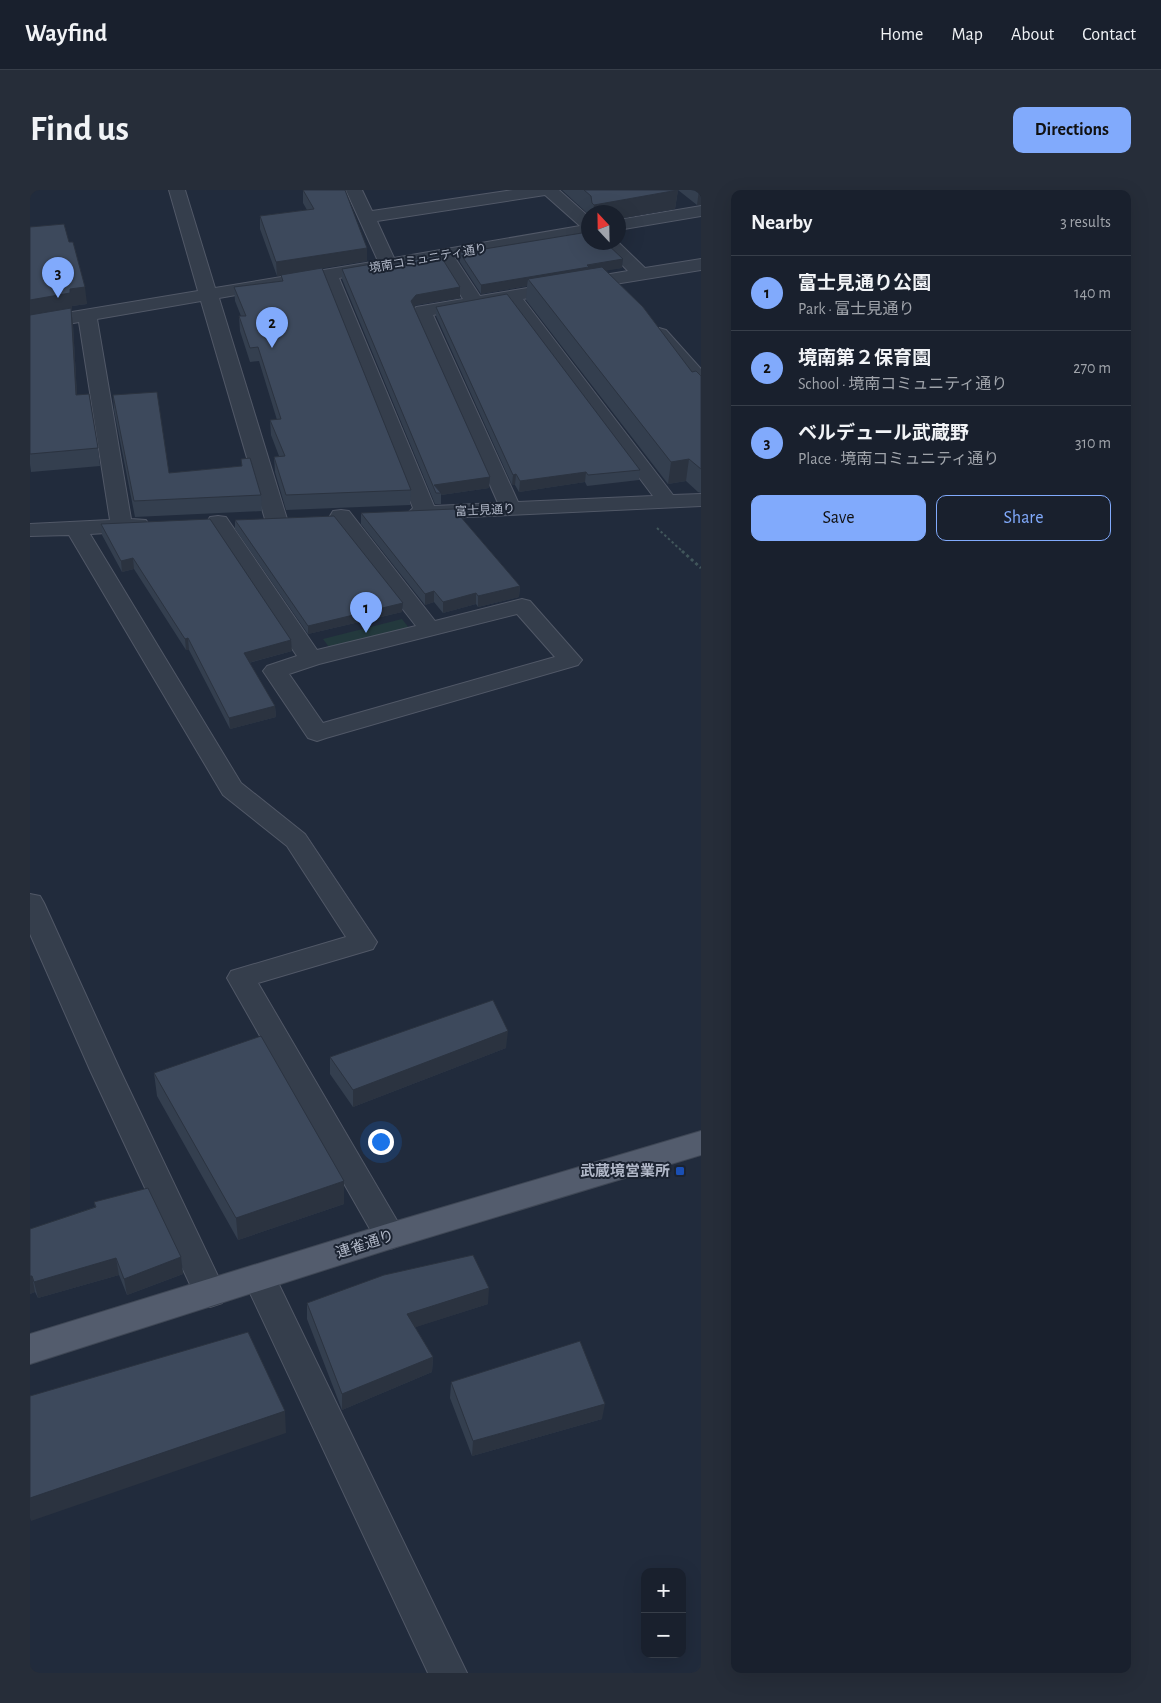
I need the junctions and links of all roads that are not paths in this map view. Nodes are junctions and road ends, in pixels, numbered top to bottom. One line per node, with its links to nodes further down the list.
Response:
1 (178, 190): 20 (street)
2 (354, 190): 8 (street)
3 (545, 190): 5 (street)
4 (549, 190): 9 (street)
5 (508, 193): 8 (street)
6 (679, 201): 7 (street)
7 (698, 211): 10 (street)
8 (368, 217): 14 (street)
9 (581, 218)
10 (626, 224)
11 (581, 231): 13 (street, 境南コミュニティ通り)
12 (616, 250): 16 (street)
13 (444, 255): 14 (street, 境南コミュニティ通り); 22 (street)
14 (388, 264): 17 (street, 境南コミュニティ通り)
15 (701, 265): 16 (street)
16 (640, 273): 18 (street)
17 (329, 274): 20 (street, 境南コミュニティ通り); 30 (street)
18 (610, 279): 19 (street); 21 (street)
19 (623, 293)
20 (209, 295): 23 (street, 境南コミュニティ通り); 38 (street)
21 (511, 295): 22 (street); 28 (street)
22 (474, 302): 29 (street)
23 (87, 315): 25 (street, 境南コミュニティ通り); 34 (street)
24 (649, 322): 26 (street)
25 (30, 325)
26 (701, 381)
27 (701, 500): 28 (street, 富士見通り)
28 (668, 502): 29 (street, 富士見通り)
29 (511, 509): 30 (street, 富士見通り)
30 (426, 513): 31 (street, 富士見通り)
31 (398, 514)
32 (370, 515): 37 (street)
33 (161, 524): 34 (street)
34 (122, 526): 35 (street)
35 (76, 528): 36 (street); 41 (street)
36 (30, 530)
37 (430, 629): 38 (street); 38 (street)
38 (311, 659)
39 (30, 903): 43 (street)
40 (701, 1143): 41 (main road, 連雀通り)
41 (390, 1236): 42 (main road, 連雀通り)
42 (259, 1278): 43 (main road, 連雀通り); 45 (street)
43 (210, 1293): 44 (main road, 連雀通り)
44 (30, 1349)
45 (448, 1673)

